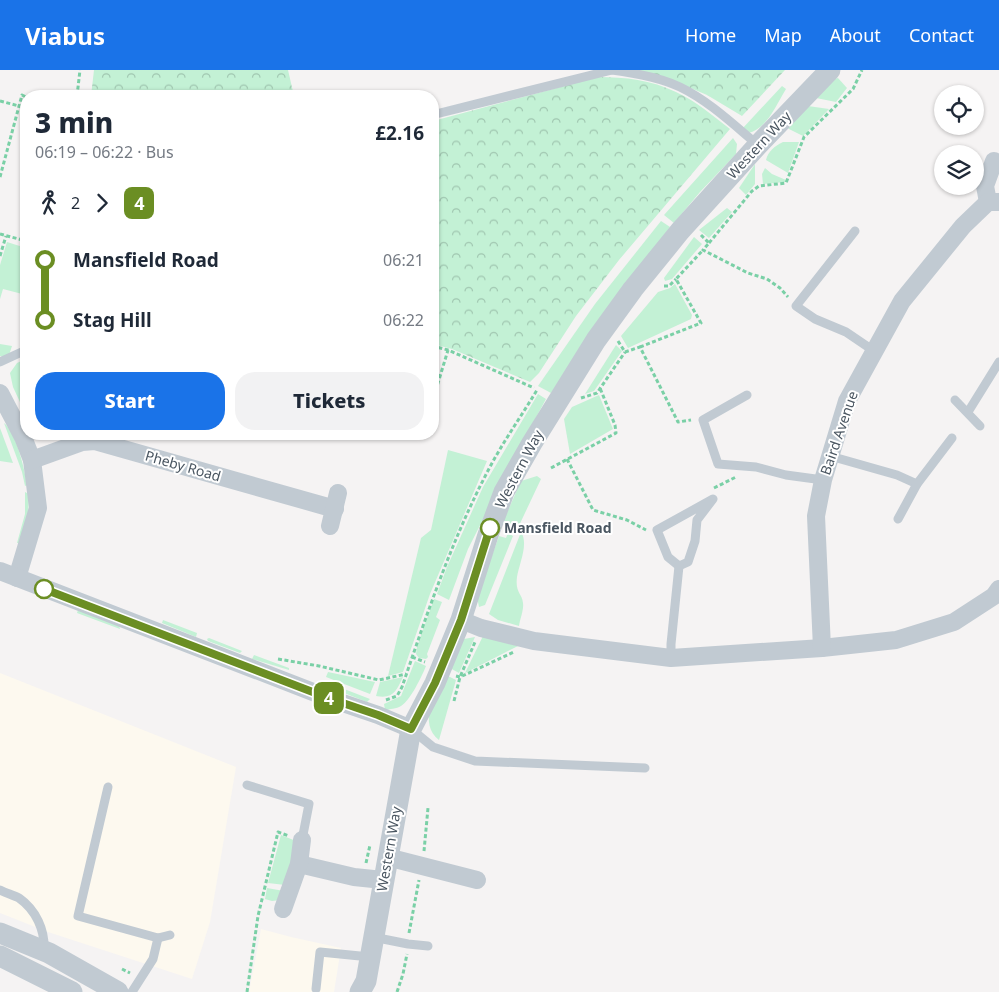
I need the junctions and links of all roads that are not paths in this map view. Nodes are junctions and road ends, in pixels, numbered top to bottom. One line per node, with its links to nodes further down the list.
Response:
1 (612, 70): 3 (lane); 4 (lane)
2 (830, 70): 4 (street, Western Way)
3 (439, 113)
4 (758, 145): 31 (street, Western Way)
5 (997, 160): 6 (street, Baird Avenue)
6 (993, 202): 8 (street, Baird Avenue)
7 (855, 231): 8 (lane)
8 (874, 351): 21 (street, Baird Avenue)
9 (20, 353): 10 (lane)
10 (0, 362)
11 (999, 362): 16 (lane)
12 (0, 393): 15 (street)
13 (747, 395): 23 (lane)
14 (956, 400): 16 (lane)
15 (4, 412): 18 (street)
16 (968, 412): 17 (lane)
17 (980, 426)
18 (20, 433)
19 (952, 438): 24 (lane)
20 (24, 440): 22 (street)
21 (830, 456): 23 (street, Baird Avenue); 24 (lane)
22 (32, 460): 26 (street, Pheby Road); 29 (street)
23 (823, 480): 32 (street, Baird Avenue)
24 (917, 484): 25 (lane)
25 (898, 519)
26 (330, 526)
27 (679, 566): 27 (lane); 33 (lane)
28 (0, 571): 29 (street)
29 (17, 578): 34 (street)
30 (997, 595): 32 (street)
31 (461, 620): 33 (street); 34 (street, Western Way)
32 (822, 648): 33 (street)
33 (672, 658)
34 (411, 729): 35 (lane); 39 (street, Western Way)
35 (646, 768)
36 (247, 785): 38 (lane)
37 (108, 787): 47 (lane)
38 (302, 840): 40 (street)
39 (387, 858): 41 (street, Western Way); 42 (street)
40 (299, 864): 41 (street); 44 (street)
41 (383, 880): 50 (street, Western Way)
42 (477, 880)
43 (0, 890): 52 (lane)
44 (283, 908)
45 (0, 933): 48 (street)
46 (170, 934): 47 (lane)
47 (158, 938): 59 (lane)
48 (24, 941): 51 (street); 52 (street)
49 (428, 946): 50 (lane)
50 (371, 947): 55 (street, Western Way); 56 (lane)
51 (0, 948)
52 (44, 950): 54 (street); 58 (street)
53 (0, 956): 54 (street)
54 (49, 980): 57 (street)
55 (365, 988)
56 (316, 989)
57 (72, 992)
58 (118, 992)
59 (132, 992)

